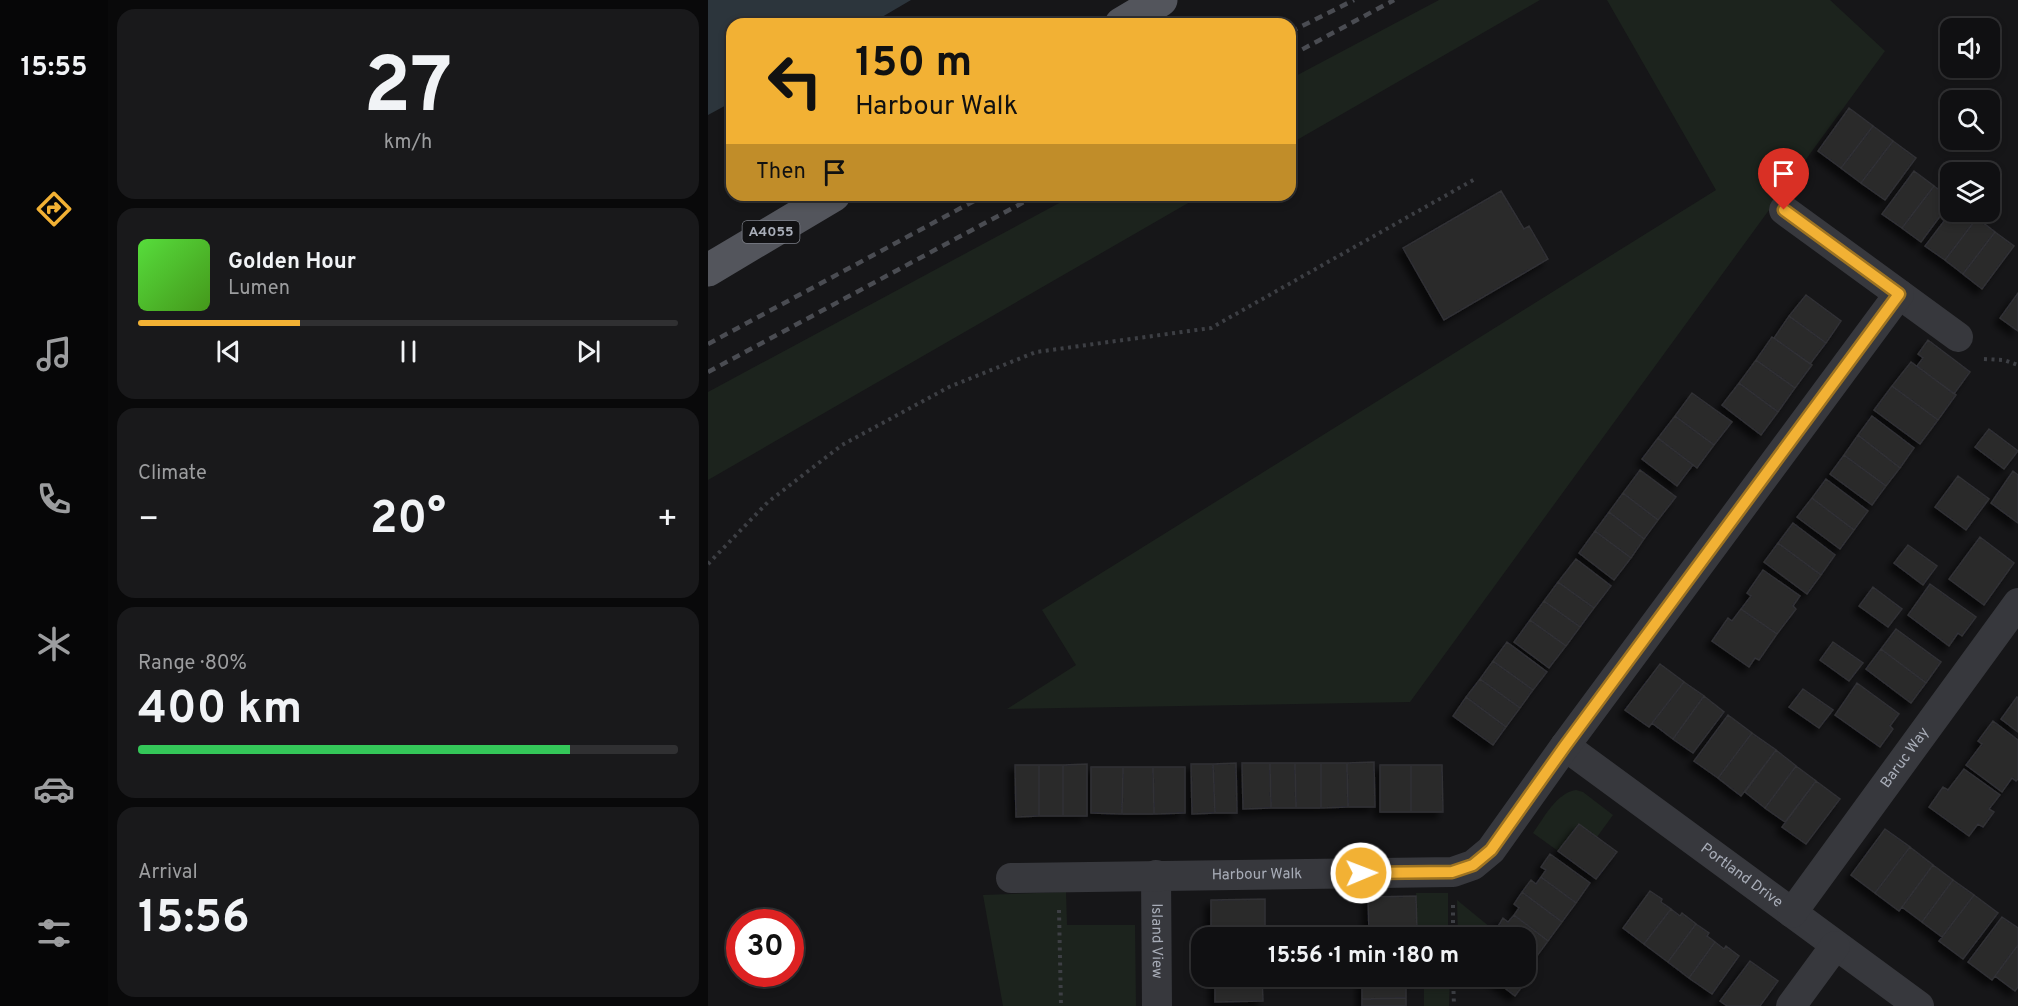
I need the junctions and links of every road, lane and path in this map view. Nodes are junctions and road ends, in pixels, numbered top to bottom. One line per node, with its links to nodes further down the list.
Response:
1 (1161, 0): 2 (main road)
2 (1131, 18)
3 (1475, 179): 9 (path)
4 (824, 201): 6 (main road, A4055)
5 (1784, 210): 7 (street)
6 (708, 270)
7 (1899, 294): 8 (street); 11 (street, Harbour Walk)
8 (1958, 338)
9 (708, 564)
10 (2018, 603): 15 (street, Baruc Way)
11 (1565, 746): 12 (street, Harbour Walk); 15 (street, Portland Drive)
12 (1156, 875): 13 (street, Harbour Walk); 19 (street, Island View)
13 (1059, 876): 14 (street, Harbour Walk); 18 (path)
14 (1011, 878)
15 (1792, 913): 16 (street, Portland Drive)
16 (1835, 946): 21 (street); 22 (street, Portland Drive)
17 (1453, 987): 20 (path)
18 (1061, 1006)
19 (1156, 1006)
20 (1454, 1006)
21 (1791, 1006)
22 (1919, 1006)

